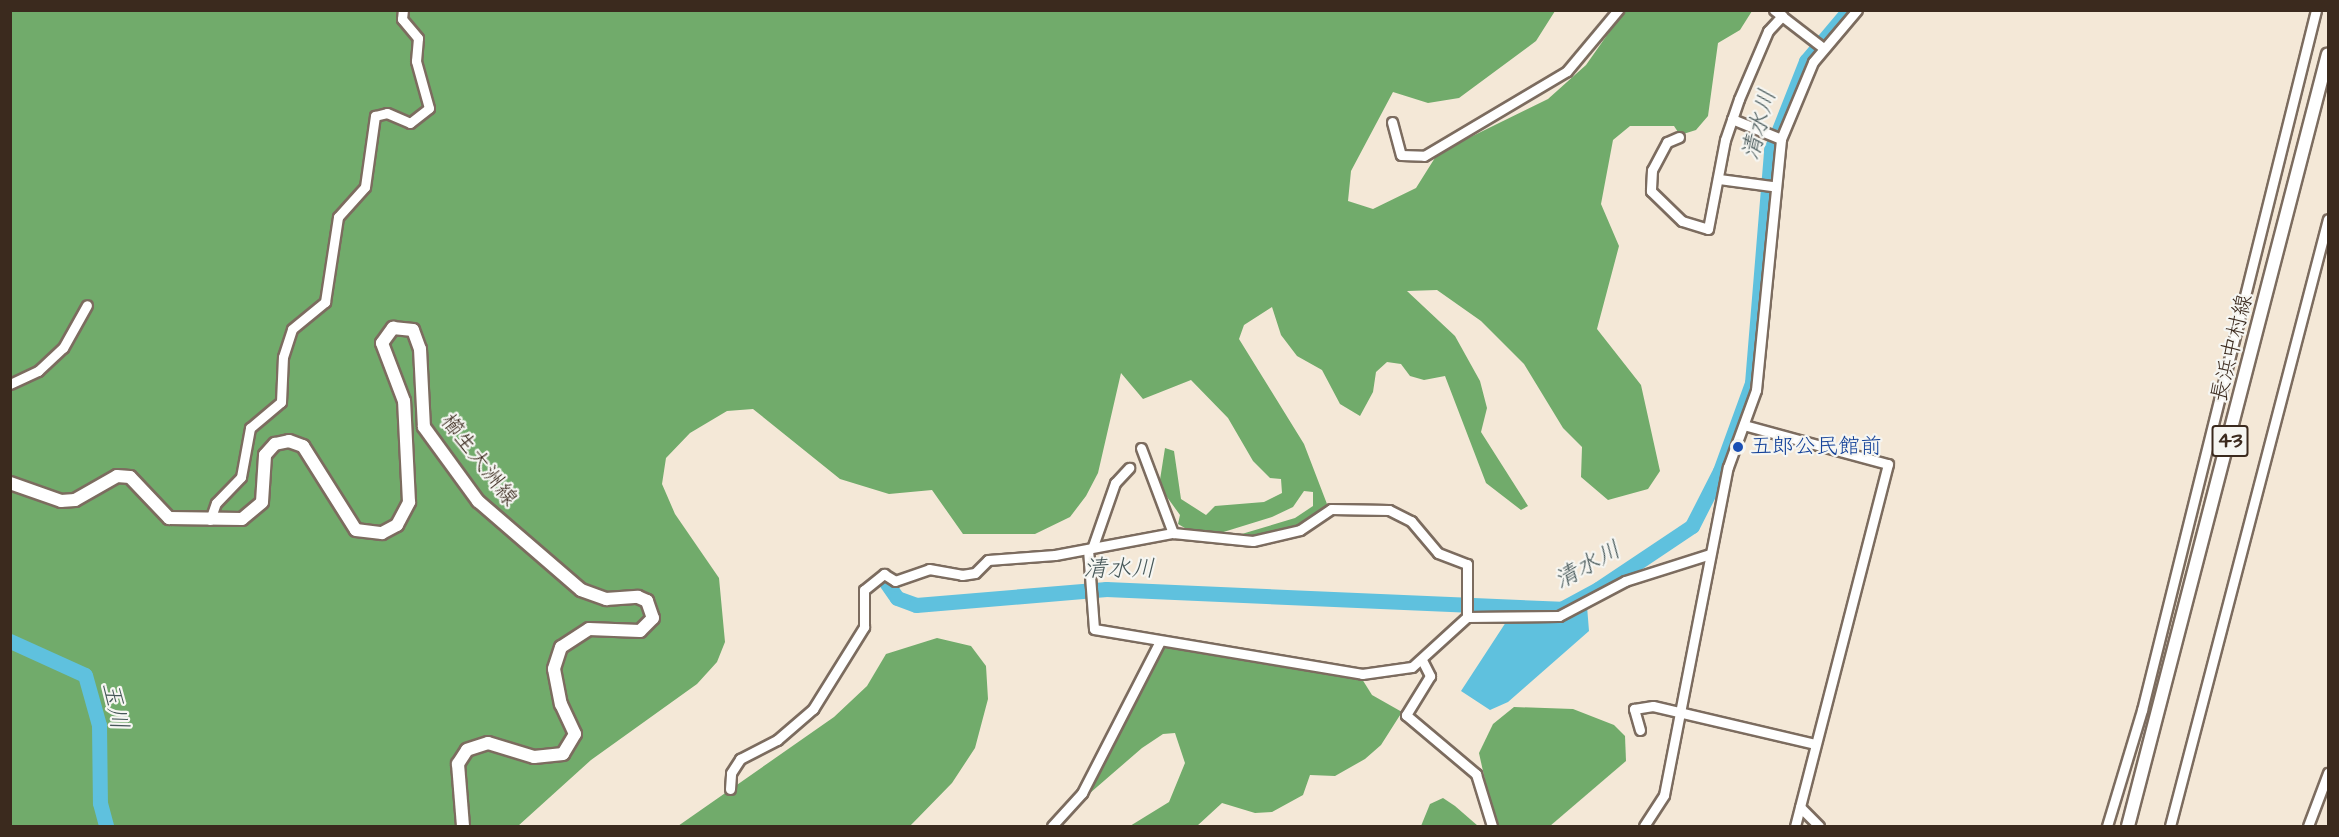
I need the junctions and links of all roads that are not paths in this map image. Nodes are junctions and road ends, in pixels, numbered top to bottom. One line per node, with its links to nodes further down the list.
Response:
1 (403, 10): 21 (street)
2 (1618, 10): 9 (street)
3 (1857, 10): 6 (street)
4 (2316, 10): 40 (street)
5 (1778, 13): 6 (street); 8 (street)
6 (1822, 47): 11 (street)
7 (2328, 54): 41 (main road, 長浜中村線 / 43)
8 (1732, 119): 11 (street); 12 (street)
9 (1392, 122)
10 (1679, 137): 12 (street)
11 (1781, 139): 13 (street)
12 (1719, 179): 13 (street)
13 (1772, 186): 17 (street)
14 (2328, 219): 42 (street)
15 (87, 305): 16 (street)
16 (10, 384)
17 (1744, 425): 24 (street); 30 (street)
18 (1140, 448): 22 (street)
19 (1129, 468): 23 (street)
20 (10, 483): 21 (main road, 櫛生大洲線)
21 (210, 520): 34 (main road, 櫛生大洲線)
22 (1173, 533): 23 (street); 25 (street)
23 (1090, 548): 26 (street); 32 (street)
24 (1710, 554): 25 (street); 28 (street)
25 (1467, 617): 27 (street)
26 (1160, 640): 27 (street); 35 (street)
27 (1422, 660): 36 (street)
28 (1681, 711): 29 (street); 30 (street); 37 (street)
29 (1640, 730)
30 (1815, 744): 33 (street)
31 (2328, 773): 43 (street)
32 (730, 789)
33 (1800, 807): 38 (street); 39 (street)
34 (463, 826)
35 (1052, 826)
36 (1492, 826)
37 (1644, 826)
38 (1794, 826)
39 (1819, 826)
40 (2107, 826)
41 (2128, 826)
42 (2170, 826)
43 (2308, 826)

